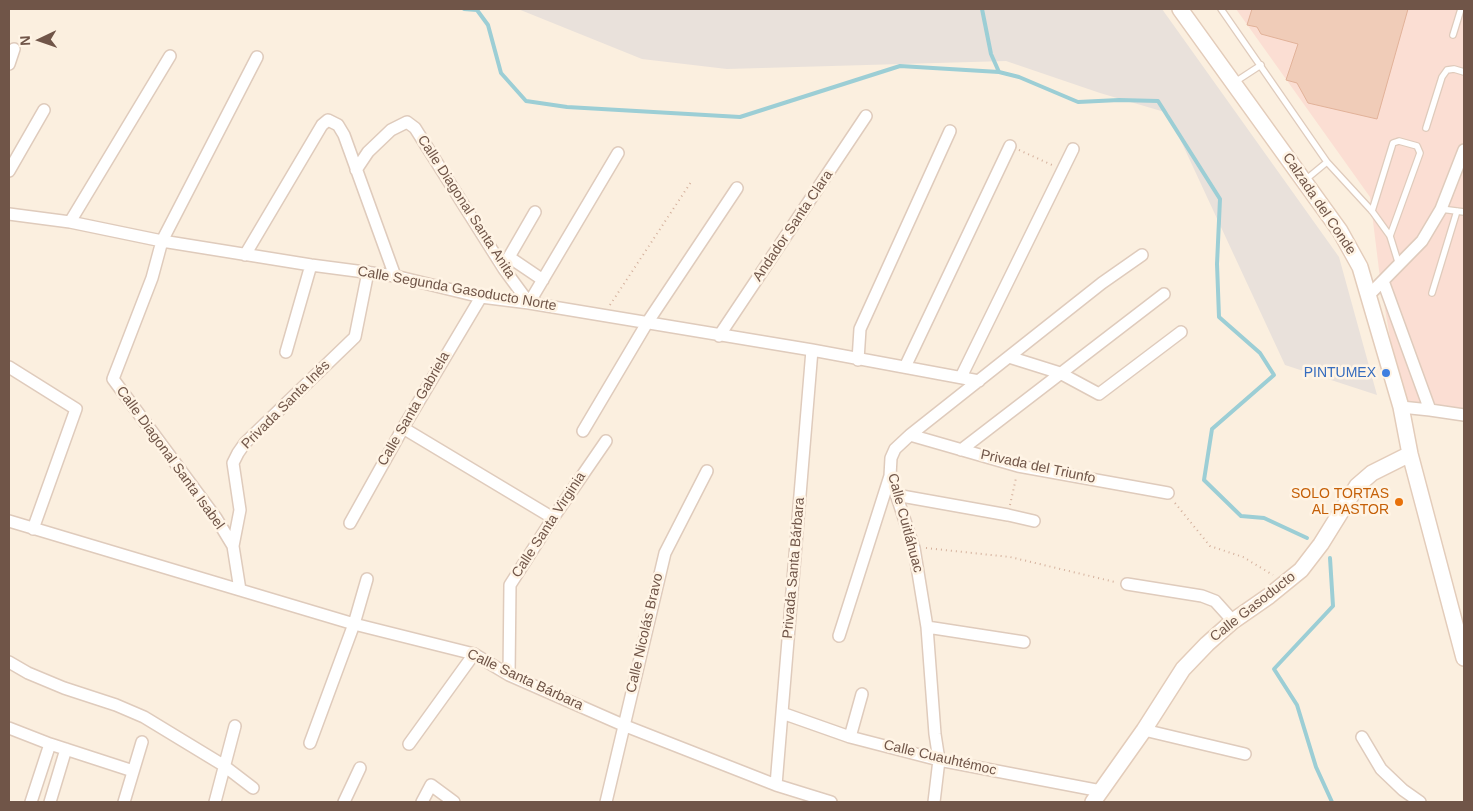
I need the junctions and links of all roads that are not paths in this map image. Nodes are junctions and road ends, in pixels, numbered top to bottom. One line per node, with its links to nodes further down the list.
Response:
1 (1180, 9): 11 (street, Calzada del Conde)
2 (1221, 9): 9 (lane)
3 (1461, 9): 4 (lane)
4 (1453, 36)
5 (14, 49): 8 (street)
6 (170, 56): 31 (street)
7 (256, 57): 33 (street)
8 (9, 64)
9 (1261, 66): 11 (lane); 20 (lane)
10 (1464, 72): 14 (lane)
11 (1234, 83): 23 (street, Calzada del Conde)
12 (44, 110): 22 (street)
13 (866, 116): 51 (street, Andador Santa Clara)
14 (1426, 128)
15 (950, 131): 55 (street)
16 (1010, 146): 57 (street)
17 (1073, 150): 59 (street)
18 (1464, 150): 25 (street)
19 (618, 153): 42 (street)
20 (1327, 162): 23 (lane); 26 (lane)
21 (356, 170): 34 (street); 39 (street, Calle Diagonal Santa Anita); 41 (street)
22 (9, 171)
23 (1304, 181): 46 (street, Calzada del Conde)
24 (737, 188): 49 (street)
25 (1441, 209): 27 (lane); 38 (street)
26 (1372, 211): 32 (lane); 32 (lane)
27 (1457, 211): 29 (lane); 45 (lane)
28 (535, 212): 36 (street)
29 (1464, 212)
30 (9, 214): 31 (street, Calle Segunda Gasoducto Norte)
31 (70, 222): 33 (street, Calle Segunda Gasoducto Norte)
32 (1390, 236): 38 (lane)
33 (162, 241): 34 (street, Calle Segunda Gasoducto Norte); 79 (street, Calle Diagonal Santa Isabel)
34 (245, 254): 37 (street, Calle Segunda Gasoducto Norte)
35 (1142, 255): 54 (street, Calle Cuitláhuac)
36 (509, 257): 39 (street); 42 (street)
37 (311, 265): 40 (street, Calle Segunda Gasoducto Norte); 53 (street)
38 (1399, 265): 43 (street)
39 (504, 269): 48 (street, Calle Diagonal Santa Anita)
40 (368, 272): 41 (street, Calle Segunda Gasoducto Norte); 79 (street, Privada Santa Inés)
41 (396, 276): 47 (street, Calle Segunda Gasoducto Norte)
42 (543, 280): 48 (street)
43 (1383, 281): 46 (street); 62 (street)
44 (1164, 294): 58 (street)
45 (1432, 294)
46 (1368, 296): 61 (street, Calzada del Conde)
47 (481, 297): 48 (street, Calle Segunda Gasoducto Norte); 64 (street, Calle Santa Gabriela)
48 (529, 303): 49 (street, Calle Segunda Gasoducto Norte)
49 (647, 323): 51 (street, Calle Segunda Gasoducto Norte); 65 (street)
50 (1181, 332): 58 (street)
51 (719, 336): 52 (street, Calle Segunda Gasoducto Norte)
52 (812, 350): 55 (street, Calle Segunda Gasoducto Norte); 93 (street, Privada Santa Bárbara)
53 (286, 352)
54 (1009, 356): 58 (street); 60 (street, Calle Cuitláhuac)
55 (858, 360): 57 (street, Calle Segunda Gasoducto Norte)
56 (9, 367): 78 (street)
57 (905, 367): 59 (street, Calle Segunda Gasoducto Norte)
58 (1060, 373): 68 (street)
59 (961, 377): 60 (street, Calle Segunda Gasoducto Norte)
60 (980, 381): 66 (street, Calle Cuitláhuac)
61 (1401, 407): 62 (street); 69 (street, Calzada del Conde)
62 (1430, 410): 63 (street)
63 (1464, 415)
64 (403, 428): 74 (street); 77 (street, Calle Santa Gabriela)
65 (583, 432)
66 (910, 435): 68 (street, Privada del Triunfo); 71 (street, Calle Cuitláhuac)
67 (606, 441): 74 (street, Calle Santa Virginia)
68 (961, 450): 72 (street, Privada del Triunfo)
69 (1410, 454): 83 (street, Calle Gasoducto); 89 (street, Calzada del Conde)
70 (707, 471): 94 (street, Calle Nicolás Bravo)
71 (890, 476): 73 (street, Calle Cuitláhuac); 86 (street)
72 (1168, 493)
73 (896, 495): 76 (street); 85 (street, Calle Cuitláhuac)
74 (553, 518): 91 (street, Calle Santa Virginia)
75 (9, 521): 78 (street, Calle Santa Bárbara)
76 (1034, 521)
77 (350, 523)
78 (33, 529): 82 (street, Calle Santa Bárbara)
79 (233, 546): 82 (street, Calle Diagonal Santa Isabel)
80 (367, 579): 84 (street)
81 (1127, 584): 83 (street)
82 (240, 590): 84 (street, Calle Santa Bárbara)
83 (1233, 621): 97 (street, Calle Gasoducto)
84 (354, 624): 88 (street, Calle Santa Bárbara); 101 (street)
85 (927, 627): 87 (street); 106 (street, Calle Cuitláhuac)
86 (839, 636)
87 (1024, 642)
88 (474, 654): 91 (street, Calle Santa Bárbara); 103 (street)
89 (1464, 658)
90 (9, 662): 107 (street)
91 (509, 675): 94 (street, Calle Santa Bárbara)
92 (862, 694): 98 (street)
93 (782, 713): 98 (street, Calle Cuauhtémoc); 110 (street, Privada Santa Bárbara)
94 (624, 725): 110 (street, Calle Santa Bárbara); 120 (street, Calle Nicolás Bravo)
95 (235, 726): 107 (street)
96 (9, 728): 102 (street)
97 (1144, 730): 105 (street); 112 (street, Calle Gasoducto)
98 (850, 737): 106 (street, Calle Cuauhtémoc)
99 (1362, 737): 123 (street)
100 (142, 742): 109 (street)
101 (310, 743)
102 (50, 744): 104 (street); 113 (street)
103 (409, 744)
104 (66, 749): 109 (street); 114 (street)
105 (1245, 754)
106 (939, 760): 112 (street, Calle Cuauhtémoc); 122 (street, Calle Cuitláhuac)
107 (223, 765): 111 (street); 116 (street)
108 (360, 768): 117 (street)
109 (133, 771): 115 (street)
110 (776, 785): 121 (street, Calle Santa Bárbara)
111 (253, 788)
112 (1097, 797)
113 (31, 802)
114 (50, 802)
115 (124, 802)
116 (215, 802)
117 (344, 802)
118 (422, 802): 119 (street)
119 (454, 802)
120 (606, 802)
121 (831, 802)
122 (934, 802)
123 (1420, 802)

